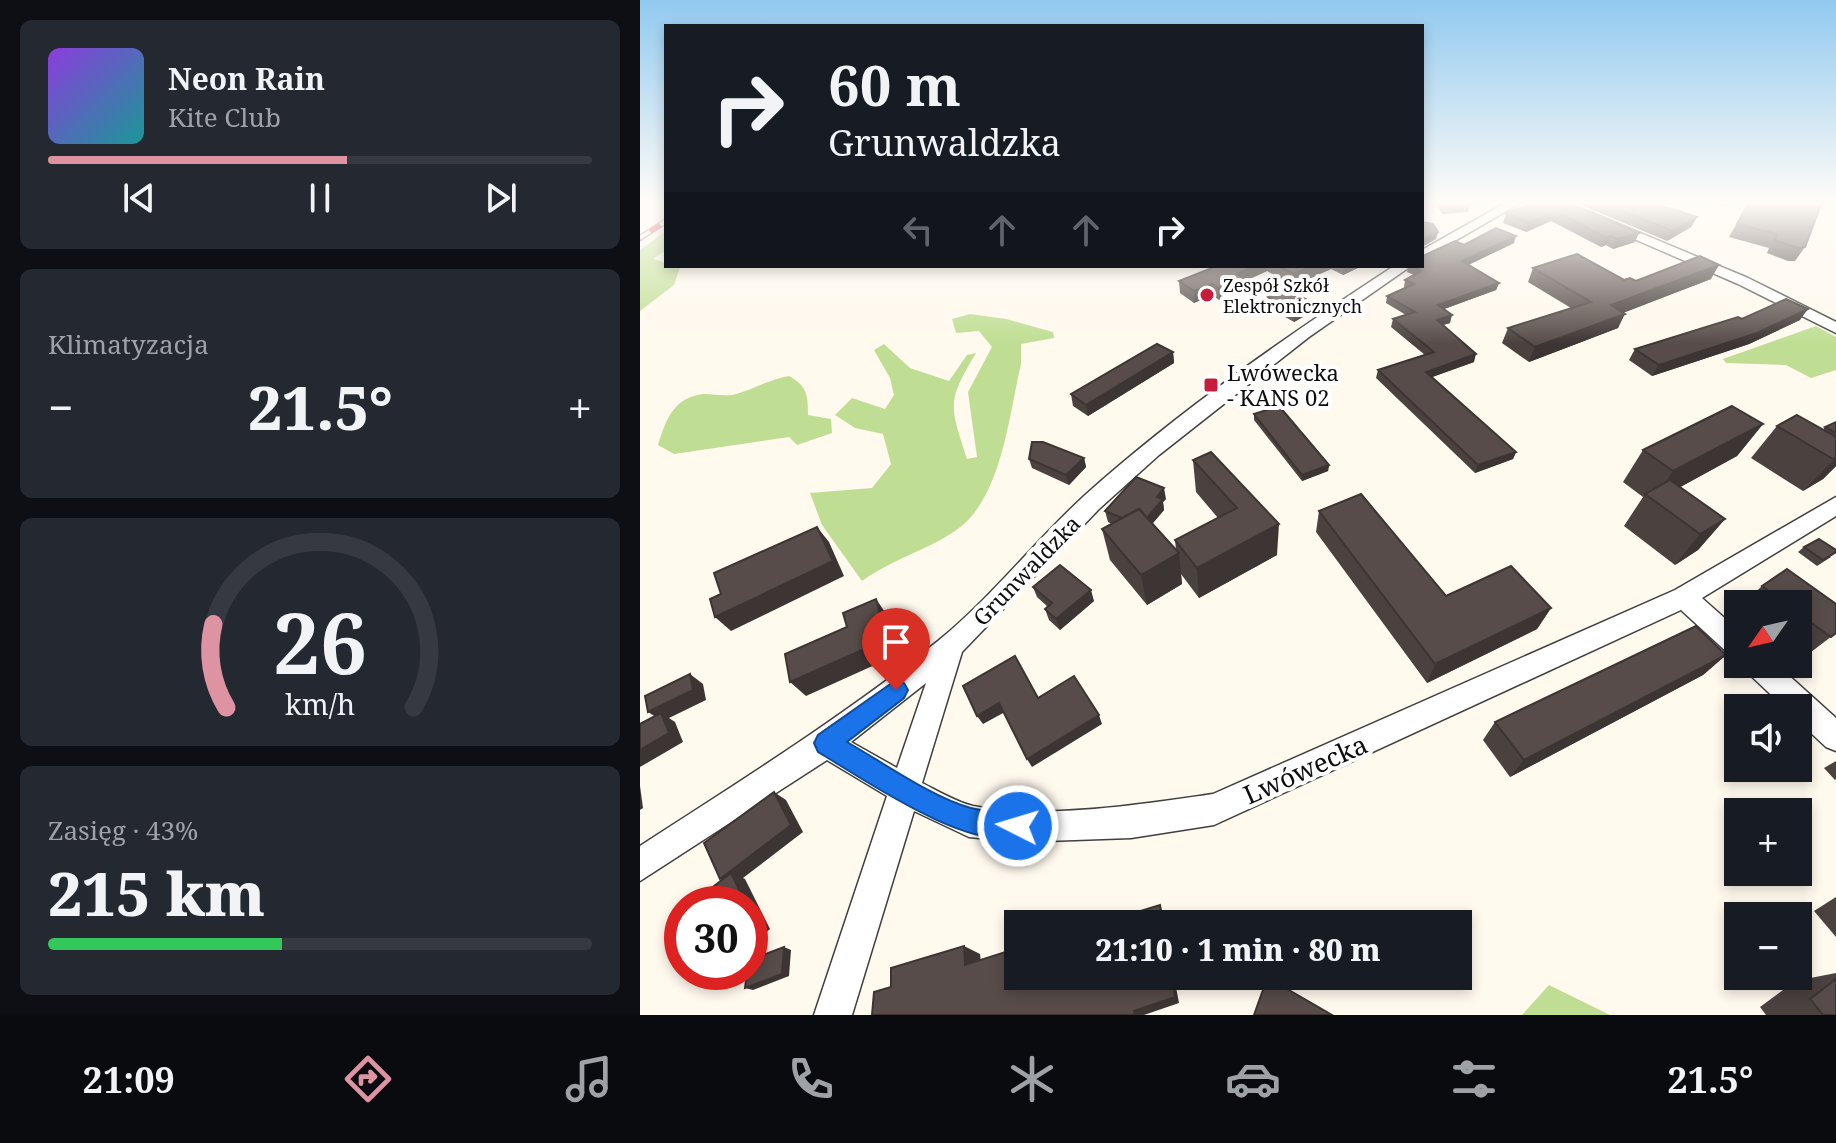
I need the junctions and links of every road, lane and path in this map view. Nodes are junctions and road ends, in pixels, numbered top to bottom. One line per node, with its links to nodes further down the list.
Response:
1 (1669, 249): 3 (street)
2 (1401, 268): 7 (street, Grunwaldzka)
3 (1836, 328)
4 (1836, 505): 5 (street, Lwówecka)
5 (1684, 597): 6 (street); 11 (street, Lwówecka)
6 (1724, 633)
7 (951, 646): 10 (street, Grunwaldzka); 11 (street)
8 (1772, 678): 9 (street)
9 (1836, 737)
10 (826, 743): 11 (street, Lwówecka); 12 (street, Grunwaldzka)
11 (906, 790): 13 (street)
12 (640, 865)
13 (833, 1015)

